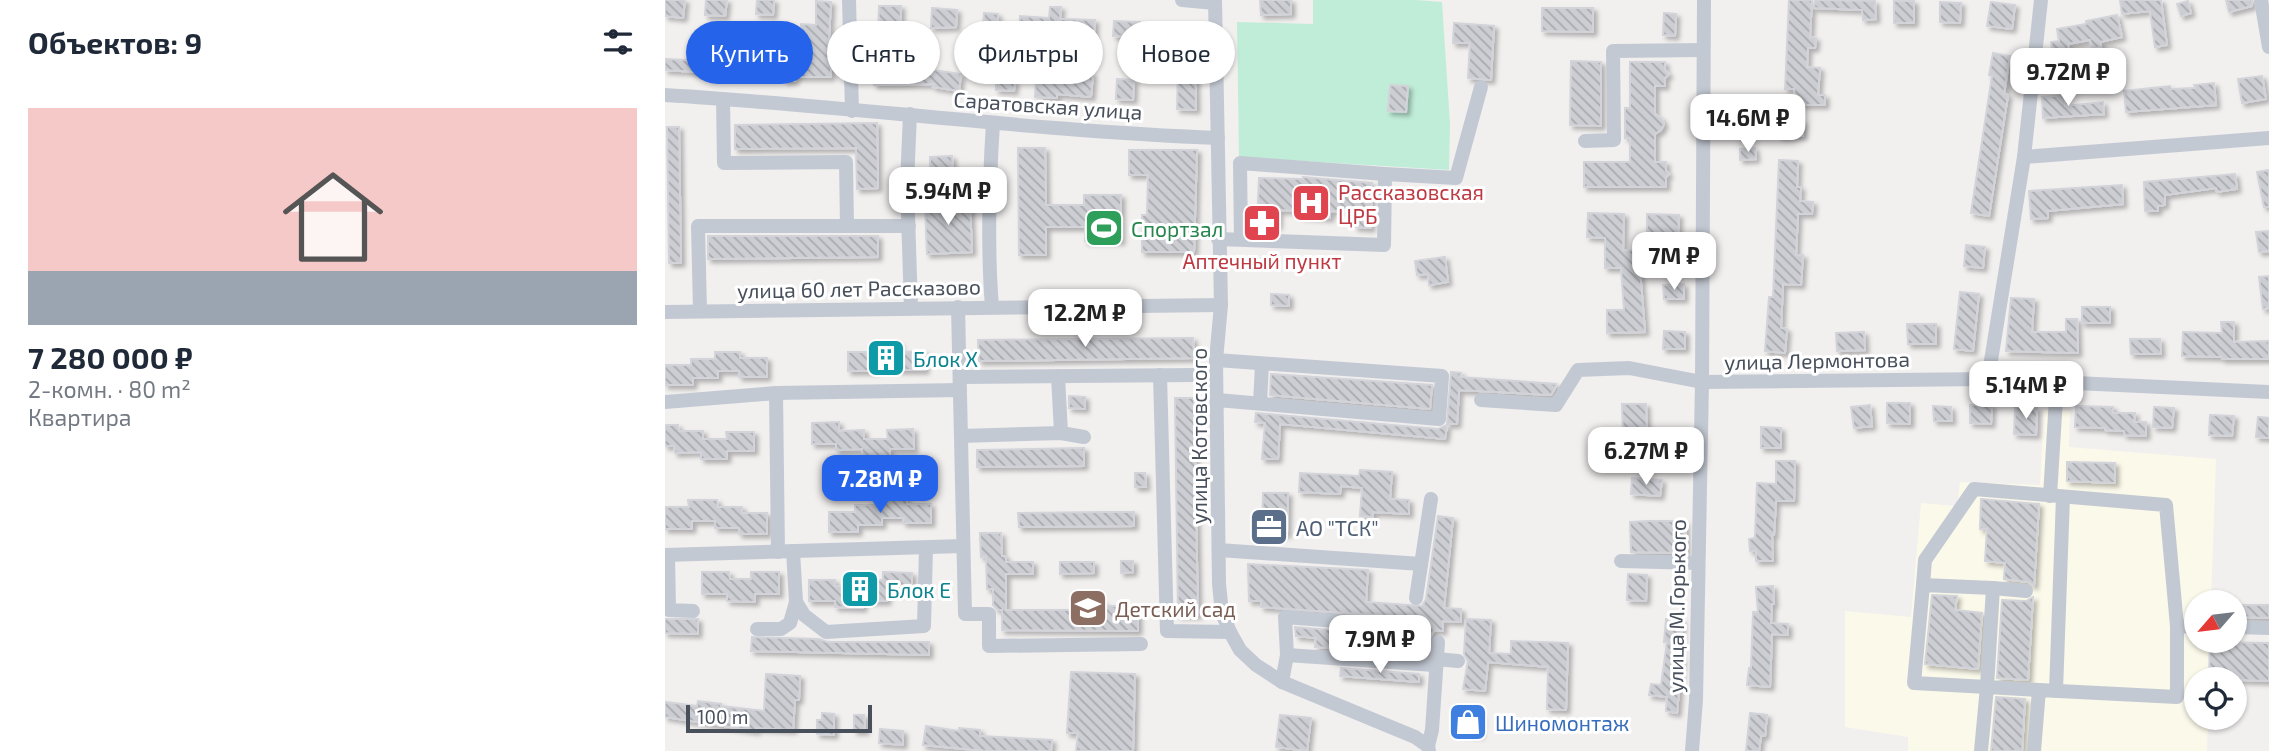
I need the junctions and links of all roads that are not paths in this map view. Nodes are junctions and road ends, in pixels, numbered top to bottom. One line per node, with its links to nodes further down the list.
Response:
1 (849, 0): 12 (street)
2 (1182, 0): 6 (street)
3 (1704, 0): 8 (street, улица М.Горького)
4 (2041, 0): 18 (street)
5 (2261, 0): 7 (street)
6 (1215, 1): 15 (street, улица Котовского)
7 (2269, 47)
8 (1703, 50): 17 (street); 38 (street, улица М.Горького)
9 (1481, 87): 19 (street)
10 (665, 95): 11 (street, Саратовская улица)
11 (723, 99): 12 (street, Саратовская улица); 22 (street)
12 (852, 111): 13 (street, Саратовская улица)
13 (910, 114): 14 (street, Саратовская улица); 20 (street)
14 (993, 123): 15 (street, Саратовская улица); 21 (street)
15 (1218, 138): 24 (street, улица Котовского)
16 (2269, 138): 18 (street)
17 (1585, 141)
18 (2024, 157): 37 (street)
19 (1385, 173): 25 (street); 25 (street)
20 (908, 184): 21 (street); 23 (street)
21 (989, 184): 28 (street)
22 (847, 226): 23 (street); 30 (street)
23 (909, 226): 29 (street)
24 (1219, 239): 25 (street); 26 (street, улица Котовского)
25 (1241, 240)
26 (1221, 305): 28 (street, улица 60 лет Рассказово); 32 (street, улица Котовского)
27 (958, 307): 28 (street, улица 60 лет Рассказово); 29 (street, улица 60 лет Рассказово); 40 (street)
28 (992, 307)
29 (911, 308): 30 (street, улица 60 лет Рассказово)
30 (700, 311): 31 (street, улица 60 лет Рассказово)
31 (665, 312)
32 (1216, 360): 33 (street); 43 (street, улица Котовского)
33 (1262, 364): 46 (street); 46 (street)
34 (1160, 375): 35 (street); 36 (street); 72 (street)
35 (1194, 375)
36 (1058, 376): 40 (street); 47 (street)
37 (1988, 379): 38 (street, улица Лермонтова); 39 (street, улица Лермонтова)
38 (1702, 382): 44 (street, улица Лермонтова); 58 (street, улица М.Горького)
39 (2057, 382): 41 (street, улица Лермонтова); 50 (street)
40 (960, 383): 42 (street); 48 (street)
41 (2269, 392)
42 (776, 393): 45 (street); 55 (street)
43 (1217, 400): 46 (street); 54 (street, улица Котовского)
44 (1481, 400)
45 (665, 402)
46 (1260, 403)
47 (1061, 433): 48 (street); 49 (street)
48 (961, 436): 52 (street)
49 (1084, 437)
50 (2057, 496): 60 (street); 66 (street); 81 (street)
51 (1431, 499): 59 (street)
52 (963, 547): 53 (street); 74 (street)
53 (926, 548): 55 (street); 64 (street)
54 (1219, 550): 59 (street); 72 (street, улица Котовского)
55 (785, 552): 56 (street); 64 (street)
56 (667, 555): 65 (street)
57 (1621, 561): 58 (street)
58 (1698, 562): 83 (street, улица М.Горького)
59 (1421, 564): 63 (street)
60 (1923, 585): 61 (street); 79 (street)
61 (1993, 588): 62 (street); 79 (street)
62 (2026, 591)
63 (1416, 598)
64 (796, 602): 71 (street)
65 (693, 611)
66 (2177, 626): 67 (street); 81 (street)
67 (2184, 626)
68 (1415, 627): 75 (street)
69 (2247, 628): 70 (street)
70 (2269, 628)
71 (757, 629)
72 (1230, 632): 78 (street, улица Котовского)
73 (1438, 642): 77 (street)
74 (1141, 644)
75 (1287, 655): 77 (street); 78 (street)
76 (1458, 661): 77 (street)
77 (1435, 662): 82 (street)
78 (1282, 682): 82 (street, улица Котовского)
79 (1987, 687): 80 (street); 84 (street)
80 (2039, 690): 81 (street); 85 (street)
81 (2056, 691)
82 (1429, 748)
83 (1692, 751)
84 (1981, 751)
85 (2035, 751)

